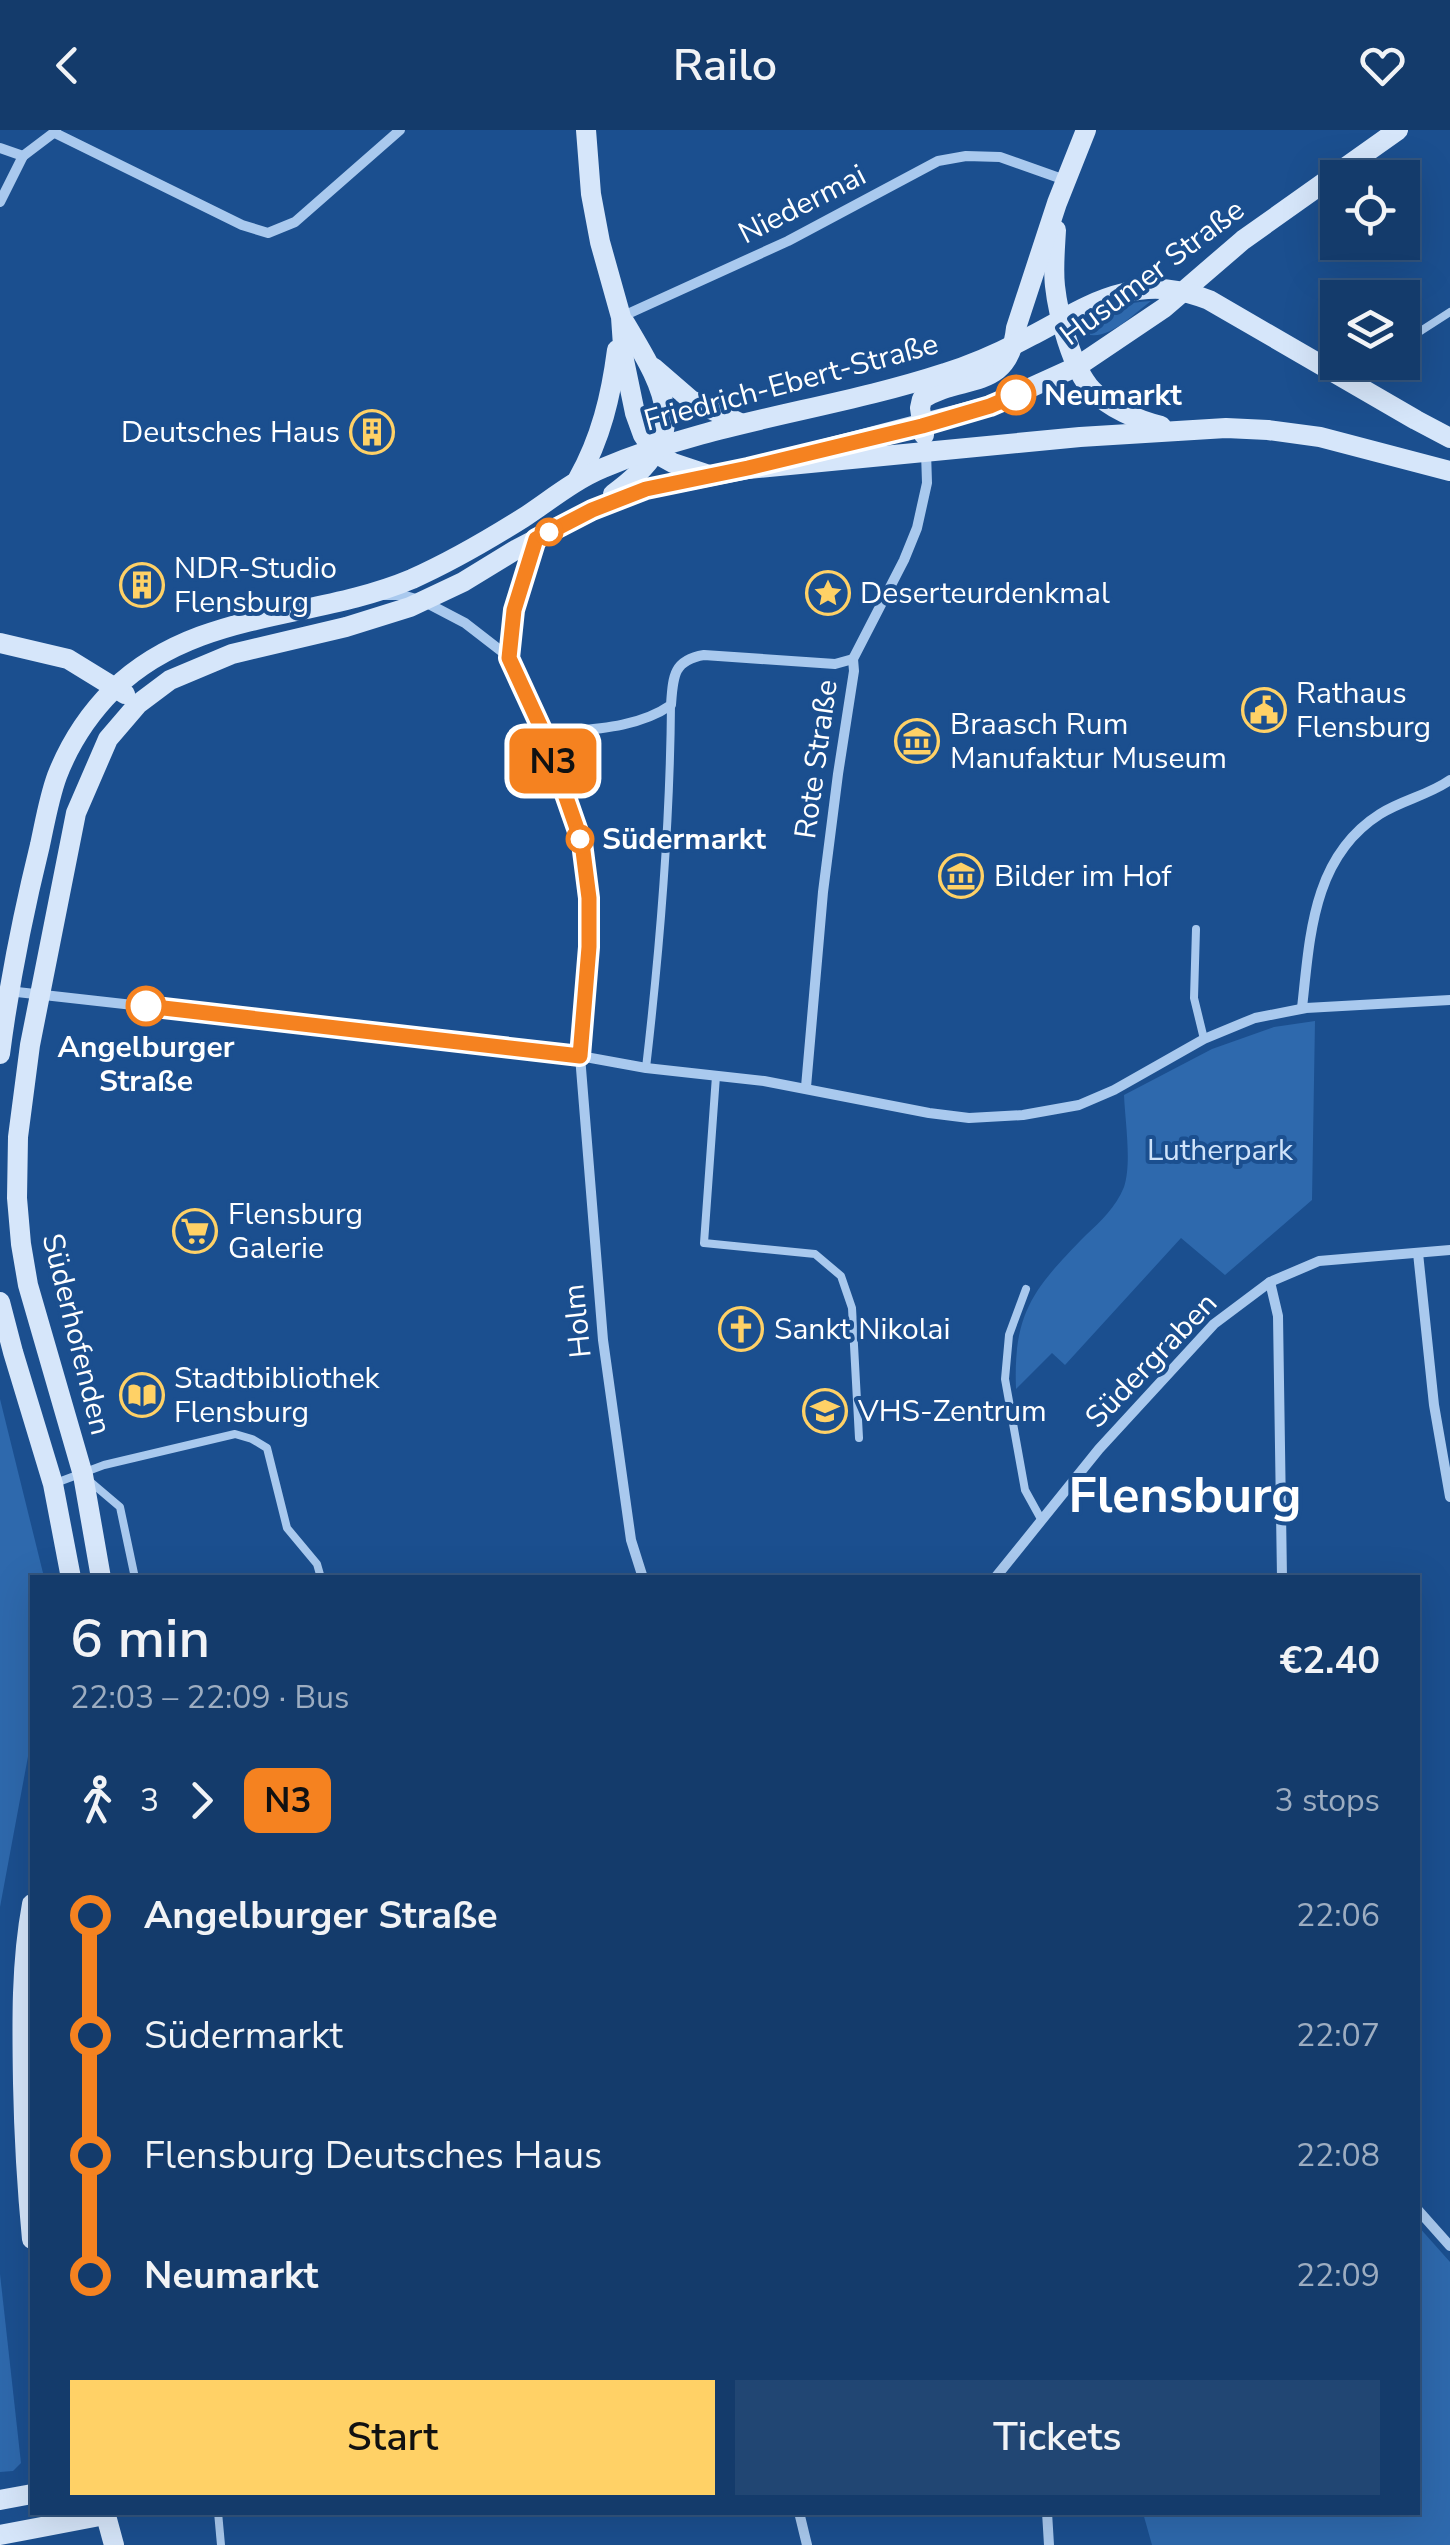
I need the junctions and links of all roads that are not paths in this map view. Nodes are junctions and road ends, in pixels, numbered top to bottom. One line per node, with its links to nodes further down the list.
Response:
1 (400, 130): 5 (street)
2 (586, 130): 13 (main road)
3 (1086, 130): 8 (main road)
4 (1398, 130): 11 (main road, Husumer Straße)
5 (55, 132): 7 (street)
6 (0, 148): 7 (street)
7 (23, 156): 9 (street)
8 (1066, 180): 10 (main road); 13 (street, Niedermai)
9 (0, 202)
10 (1057, 204): 14 (main road); 16 (main road)
11 (1184, 292): 14 (main road); 18 (main road); 19 (main road, Husumer Straße)
12 (1450, 312): 15 (lane)
13 (621, 317): 17 (main road); 25 (main road); 30 (main road)
14 (1062, 318): 16 (main road); 19 (main road)
15 (1420, 331)
16 (1014, 345): 21 (main road, Friedrich-Ebert-Straße); 22 (main road)
17 (650, 364): 21 (main road); 25 (main road)
18 (1320, 364)
19 (1078, 366): 22 (main road, Husumer Straße); 23 (main road)
20 (1347, 380): 24 (main road)
21 (740, 423): 25 (main road, Friedrich-Ebert-Straße)
22 (922, 426): 26 (main road); 27 (main road, Husumer Straße)
23 (1176, 430): 26 (main road); 28 (main road)
24 (1450, 438)
25 (655, 449): 29 (main road); 30 (main road, Friedrich-Ebert-Straße); 31 (main road)
26 (926, 452): 27 (main road); 37 (street, Rote Straße)
27 (748, 468): 29 (main road)
28 (1450, 471)
29 (711, 476): 31 (main road)
30 (578, 481): 33 (main road, Friedrich-Ebert-Straße)
31 (592, 510): 32 (main road)
32 (536, 539): 34 (main road); 36 (street)
33 (366, 594): 34 (street); 38 (main road, Friedrich-Ebert-Straße)
34 (423, 601): 36 (street); 39 (main road)
35 (0, 643): 38 (main road)
36 (509, 658): 41 (street, Holm)
37 (852, 659): 40 (street); 53 (street, Rote Straße)
38 (116, 687): 39 (main road); 44 (main road, Friedrich-Ebert-Straße)
39 (138, 704): 45 (main road, Süderhofenden)
40 (671, 705): 41 (street); 51 (lane)
41 (544, 734): 50 (street, Holm)
42 (1450, 780): 47 (street)
43 (1196, 929): 48 (lane)
44 (5, 991): 45 (street); 49 (main road)
45 (39, 994): 50 (street); 60 (main road, Süderhofenden)
46 (1450, 1000): 47 (street)
47 (1302, 1008): 48 (street)
48 (1204, 1038): 53 (street)
49 (0, 1054)
50 (580, 1056): 51 (street); 68 (street, Holm)
51 (646, 1068): 52 (street)
52 (716, 1076): 53 (street); 59 (lane)
53 (806, 1088)
54 (1450, 1250): 55 (street, Südergraben)
55 (1418, 1253): 56 (street, Südergraben); 62 (street)
56 (1270, 1282): 63 (street, Südergraben); 70 (street)
57 (1026, 1289): 63 (lane)
58 (0, 1302): 61 (main road, Süderhofenden)
59 (859, 1438)
60 (83, 1475): 61 (lane); 65 (main road, Süderhofenden); 66 (lane, Süderhofenden); 67 (lane)
61 (53, 1484): 64 (main road, Süderhofenden)
62 (1450, 1497)
63 (1041, 1519): 69 (street, Südergraben)
64 (69, 1575)
65 (100, 1575)
66 (134, 1575)
67 (320, 1575)
68 (641, 1575)
69 (997, 1575)
70 (1282, 1575)
71 (30, 1914): 72 (main road)
72 (30, 2209)
73 (1420, 2212): 74 (street)
74 (1450, 2246)
75 (30, 2494): 76 (main road)
76 (0, 2500)
77 (108, 2515): 84 (main road)
78 (218, 2515): 85 (lane)
79 (799, 2515): 86 (street)
80 (1047, 2515): 87 (street)
81 (68, 2518): 82 (main road); 83 (main road)
82 (0, 2534)
83 (75, 2545)
84 (114, 2545)
85 (221, 2545)
86 (807, 2545)
87 (1049, 2545)

